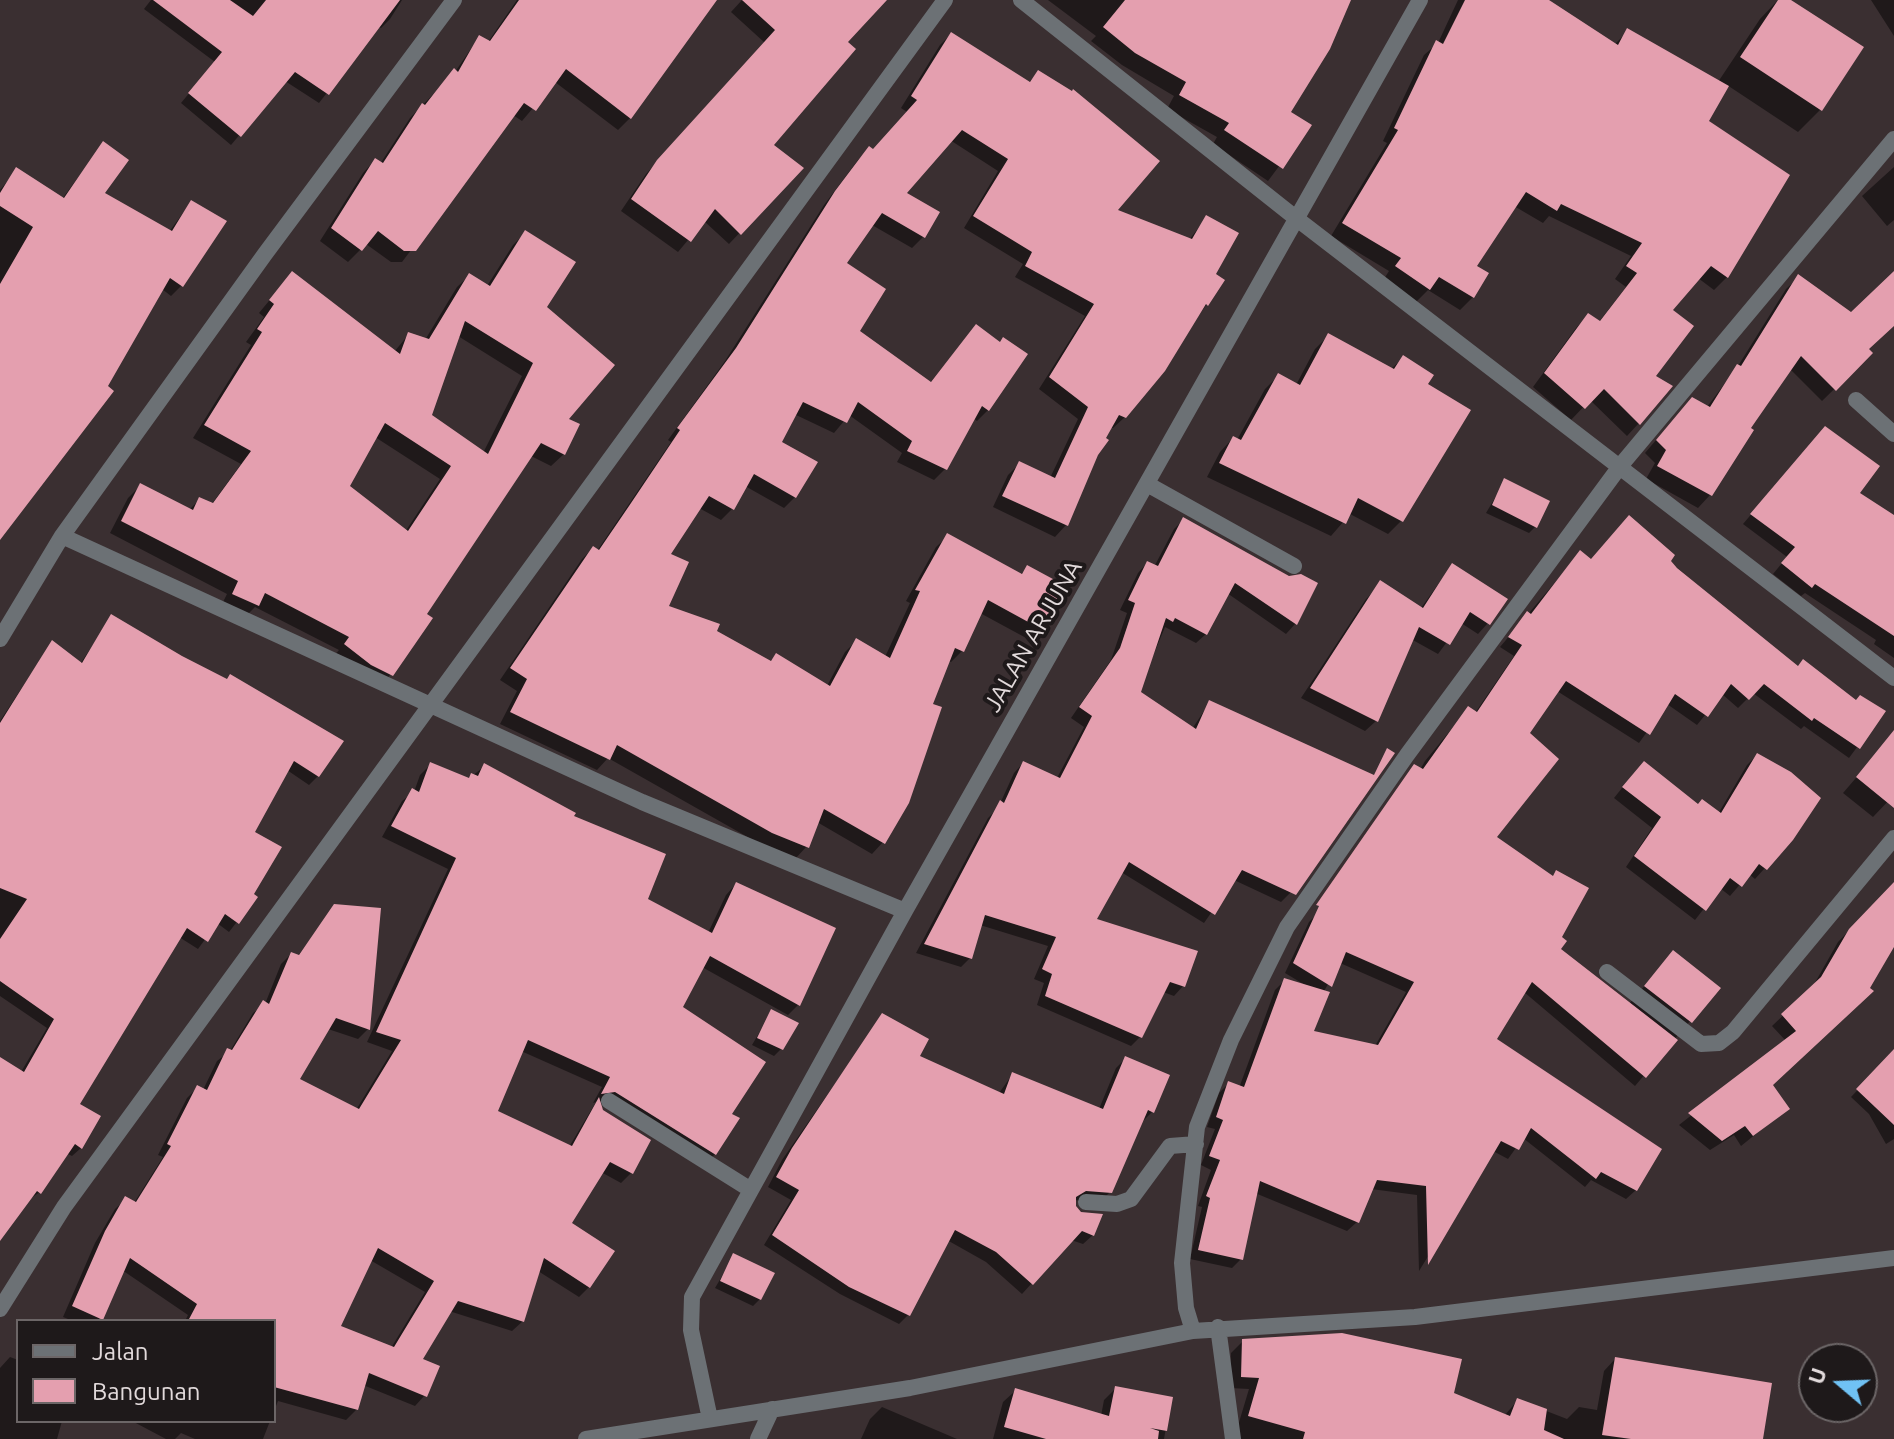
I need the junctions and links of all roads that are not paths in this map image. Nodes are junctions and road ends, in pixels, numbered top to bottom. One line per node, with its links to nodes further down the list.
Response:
1 (454, 0): 11 (street)
2 (945, 0): 15 (street)
3 (1021, 0): 6 (street)
4 (1420, 0): 6 (street, JALAN ARJUNA)
5 (1894, 139): 9 (street)
6 (1297, 219): 9 (street); 10 (street, JALAN ARJUNA)
7 (1856, 400): 8 (street)
8 (1894, 434)
9 (1621, 465): 14 (street); 20 (street)
10 (1147, 484): 12 (street); 17 (street, JALAN ARJUNA)
11 (62, 536): 13 (street); 15 (street)
12 (1294, 566)
13 (0, 639)
14 (1894, 678)
15 (429, 706): 17 (street); 24 (street)
16 (1894, 838): 18 (street)
17 (905, 911): 21 (street, JALAN ARJUNA)
18 (1607, 972)
19 (609, 1101): 21 (street)
20 (1196, 1144): 22 (street); 26 (street)
21 (751, 1190): 28 (street, JALAN ARJUNA)
22 (1086, 1202)
23 (1894, 1258): 25 (street)
24 (0, 1309)
25 (1218, 1327): 26 (street); 31 (street)
26 (1193, 1331): 27 (street)
27 (772, 1409): 28 (street); 30 (street)
28 (709, 1415): 29 (street)
29 (586, 1439)
30 (758, 1439)
31 (1233, 1439)

